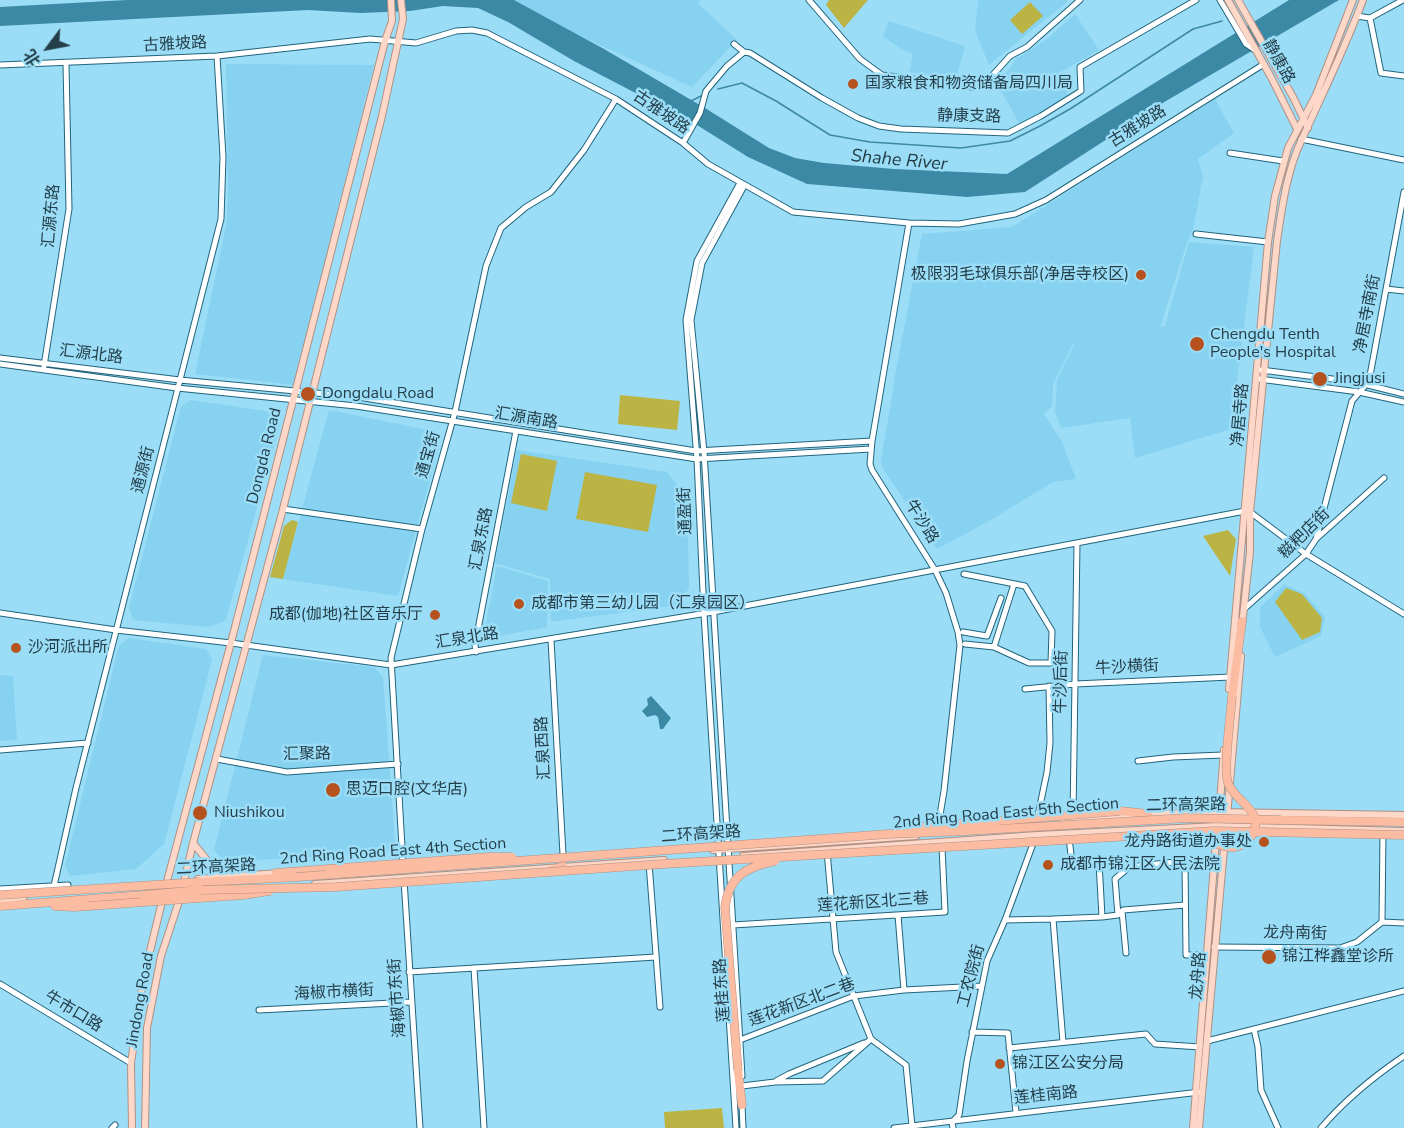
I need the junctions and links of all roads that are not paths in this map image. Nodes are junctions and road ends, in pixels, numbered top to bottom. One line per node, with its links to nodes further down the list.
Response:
1 (391, 0): 15 (main road, Dongda Road)
2 (401, 0): 16 (main road, Dongda Road)
3 (809, 0): 4 (street)
4 (1080, 0)
5 (1196, 0): 18 (street, 静康支路)
6 (1220, 0): 14 (street)
7 (1228, 0): 14 (main road, 静康路)
8 (1238, 0): 25 (main road, 静康路)
9 (1353, 0): 25 (main road, 净居寺路)
10 (1363, 0): 12 (main road, 净居寺路)
11 (1403, 0): 13 (street)
12 (1357, 16): 13 (street); 27 (main road, 净居寺路)
13 (1370, 18): 23 (street)
14 (1238, 24): 21 (main road, 静康路)
15 (385, 41): 16 (street, 古雅坡路); 19 (street, 古雅坡路); 50 (main road, Dongda Road)
16 (398, 43): 24 (street, 古雅坡路); 51 (main road, Dongda Road)
17 (734, 44): 18 (street, 静康支路)
18 (744, 52): 29 (street)
19 (217, 56): 20 (street, 古雅坡路); 47 (street, 通源街)
20 (66, 64): 22 (street, 古雅坡路); 42 (street, 汇源东路)
21 (1264, 64): 26 (main road, 静康路); 36 (street, 古雅坡路)
22 (0, 65)
23 (1404, 76)
24 (616, 99): 29 (street, 古雅坡路); 57 (street, 通宝街)
25 (1303, 117): 26 (main road, 净居寺路); 27 (main road, 静康路)
26 (1297, 128): 28 (main road, 静康路); 32 (main road, 净居寺路)
27 (1308, 128): 28 (main road, 净居寺路)
28 (1301, 139): 31 (street); 45 (main road, 净居寺路)
29 (683, 143): 33 (street, 古雅坡路)
30 (1230, 153): 32 (street)
31 (1404, 160)
32 (1283, 161): 38 (main road, 净居寺路)
33 (742, 184): 36 (street, 古雅坡路); 62 (street, 通盈街); 63 (street, 通盈街)
34 (1404, 192): 35 (street, 净居寺南街)
35 (1403, 201): 39 (street, 净居寺南街)
36 (909, 223): 60 (street, 牛沙路)
37 (1196, 234): 38 (street)
38 (1268, 242): 45 (main road, 净居寺路)
39 (1386, 289): 40 (street); 48 (street, 净居寺南街)
40 (1404, 291)
41 (0, 358): 42 (street, 汇源北路)
42 (45, 363): 44 (street, 汇源东路); 47 (street, 汇源北路)
43 (0, 364): 44 (street, 汇源北路)
44 (44, 370): 49 (street, 汇源北路)
45 (1262, 370): 46 (main road, 净居寺路); 48 (street)
46 (1261, 379): 52 (street); 66 (main road, 净居寺路)
47 (180, 380): 49 (street, 通源街); 50 (street, 汇源南路)
48 (1366, 384): 52 (street, 净居寺南街); 53 (street)
49 (177, 388): 54 (street, 汇源南路); 81 (street, 通源街)
50 (297, 390): 51 (street, 汇源南路); 54 (main road, Dongda Road)
51 (312, 392): 55 (main road, Dongda Road); 57 (street, 汇源南路)
52 (1359, 392): 56 (street); 68 (street, 净居寺南街)
53 (1404, 394)
54 (294, 400): 55 (street, 汇源南路); 84 (main road, Dongda Road)
55 (310, 401): 58 (street, 汇源南路); 65 (main road, Dongda Road)
56 (1404, 402)
57 (455, 413): 58 (street, 通宝街); 62 (street, 汇源南路)
58 (453, 422): 59 (street, 汇源南路); 67 (street, 通宝街)
59 (516, 431): 63 (street, 汇源南路); 88 (street, 汇泉东路)
60 (872, 441): 61 (street, 牛沙路); 63 (street, 汇源南路)
61 (871, 449): 63 (street, 汇源南路); 71 (street, 牛沙路)
62 (696, 451): 63 (street, 通盈街)
63 (702, 457): 76 (street, 通盈街); 78 (street, 通盈街)
64 (1384, 478): 68 (street, 糍粑店街)
65 (284, 509): 67 (street); 86 (main road, Dongda Road)
66 (1248, 511): 69 (street, 汇泉北路); 70 (street); 75 (main road, 净居寺路); 90 (main road, 净居寺路)
67 (422, 529): 89 (street, 通宝街)
68 (1316, 539): 70 (street, 糍粑店街)
69 (1077, 543): 71 (street, 汇泉北路); 91 (street, 牛沙后街)
70 (1306, 554): 75 (street, 糍粑店街); 79 (street)
71 (935, 570): 76 (street, 汇泉北路); 113 (street, 牛沙路)
72 (964, 574): 73 (street)
73 (1014, 584): 87 (street); 87 (street)
74 (1001, 598): 82 (street)
75 (1245, 609): 80 (main road, 净居寺路)
76 (713, 612): 78 (street, 汇泉北路); 119 (street, 通盈街)
77 (0, 613): 81 (street, 汇泉北路)
78 (704, 614): 83 (street, 汇泉北路); 120 (street, 通盈街)
79 (1404, 614)
80 (1242, 621): 101 (main road, 净居寺路); 115 (highway, bridge)
81 (116, 630): 84 (street, 汇泉北路); 94 (street, 通源街)
82 (963, 632)
83 (551, 640): 88 (street, 汇泉北路); 122 (street, 汇泉西路)
84 (231, 643): 86 (street, 汇泉北路); 130 (main road, Dongda Road)
85 (965, 644): 87 (street)
86 (247, 645): 89 (street, 汇泉北路); 97 (main road, Dongda Road)
87 (994, 647)
88 (476, 652): 89 (street, 汇泉北路)
89 (391, 665): 99 (street, 通宝街)
90 (1231, 677): 91 (street, 牛沙横街); 96 (main road, 净居寺路)
91 (1075, 684): 92 (street, 牛沙横街); 104 (street, 牛沙后街)
92 (1048, 686): 93 (street, 牛沙横街); 106 (street)
93 (1025, 689)
94 (88, 743): 95 (street); 131 (street, 通源街)
95 (0, 750)
96 (1223, 755): 98 (street); 100 (main road, 净居寺路)
97 (217, 759): 99 (street, 汇聚路); 117 (main road, Dongda Road)
98 (1138, 761)
99 (398, 764): 124 (street, 通宝街)
100 (1219, 812): 101 (main road, 2nd Ring Road East 5th Section); 102 (main road, 2nd Ring Road East 5th Section); 107 (main road, 净居寺路)
101 (1227, 813): 103 (main road, 2nd Ring Road East 5th Section); 108 (main road, 净居寺路)
102 (1148, 814): 104 (main road, 2nd Ring Road East 5th Section); 112 (highway, bridge)
103 (1404, 815)
104 (1073, 821): 106 (main road, 2nd Ring Road East 5th Section)
105 (1404, 822): 112 (highway, 二环高架路, bridge)
106 (1036, 825): 113 (main road, 2nd Ring Road East 5th Section)
107 (1218, 826): 108 (main road, 2nd Ring Road East 5th Section); 110 (main road, 2nd Ring Road East 5th Section); 155 (main road, 净居寺路)
108 (1226, 826): 109 (main road, 2nd Ring Road East 5th Section); 153 (main road, 龙舟路)
109 (1383, 830): 111 (main road, 2nd Ring Road East 5th Section); 150 (street)
110 (1069, 833): 114 (main road, 2nd Ring Road East 5th Section); 146 (street)
111 (1404, 833): 115 (highway, 二环高架路, bridge)
112 (889, 834): 122 (highway, 二环高架路, bridge)
113 (936, 835): 119 (main road, 2nd Ring Road East 5th Section)
114 (1037, 835): 116 (main road, 2nd Ring Road East 5th Section); 149 (street, 工农院街)
115 (1083, 838): 121 (highway, 二环高架路, bridge)
116 (942, 842): 118 (main road, 2nd Ring Road East 5th Section); 144 (street, 莲花新区北三巷)
117 (193, 843): 126 (main road); 128 (main road, Dongda Road)
118 (827, 849): 119 (main road, 2nd Ring Road East 5th Section); 147 (street)
119 (728, 853): 120 (main road, 2nd Ring Road East 5th Section); 152 (street, 莲桂东路)
120 (718, 854): 122 (main road, 2nd Ring Road East 4th Section); 123 (main road, 2nd Ring Road East 4th Section); 188 (street, 莲桂东路)
121 (809, 855): 132 (highway, 二环高架路, bridge); 180 (highway, bridge)
122 (562, 859): 123 (main road, 2nd Ring Road East 4th Section); 124 (main road, 2nd Ring Road East 4th Section); 125 (highway, bridge); 127 (main road, 2nd Ring Road East 4th Section); 132 (highway, bridge); 136 (highway, 二环高架路, bridge)
123 (649, 861): 156 (street)
124 (403, 866): 125 (main road, 2nd Ring Road East 4th Section); 127 (street, 海椒市东街)
125 (276, 873): 126 (main road, 2nd Ring Road East 4th Section)
126 (220, 876): 128 (main road, 2nd Ring Road East 4th Section)
127 (404, 878): 137 (main road, 2nd Ring Road East 4th Section); 158 (street, 海椒市东街)
128 (184, 880): 130 (main road, 2nd Ring Road East 4th Section); 137 (main road, Jindong Road)
129 (68, 885): 131 (street); 135 (main road)
130 (166, 885): 135 (main road, 2nd Ring Road East 4th Section); 138 (main road, Dongda Road)
131 (54, 886): 134 (street)
132 (335, 886): 133 (highway, 二环高架路, bridge)
133 (283, 888): 140 (highway, bridge); 142 (highway, 二环高架路, bridge)
134 (0, 889)
135 (78, 892): 139 (main road, 2nd Ring Road East 4th Section)
136 (0, 895)
137 (181, 895): 138 (main road, 2nd Ring Road East 4th Section); 185 (main road, Jindong Road)
138 (164, 897): 140 (main road, 2nd Ring Road East 4th Section); 176 (main road, Jindong Road)
139 (0, 900)
140 (51, 905): 142 (main road, 2nd Ring Road East 4th Section)
141 (1185, 905): 143 (street); 145 (street); 155 (street)
142 (0, 907)
143 (1123, 910): 145 (street); 154 (street)
144 (898, 915): 147 (street, 莲花新区北三巷); 161 (street)
145 (1118, 915): 146 (street)
146 (1102, 917): 148 (street)
147 (832, 919): 152 (street, 莲花新区北三巷); 163 (street)
148 (1053, 919): 149 (street); 172 (street)
149 (1005, 920): 160 (street, 工农院街)
150 (1382, 922): 151 (street); 153 (street, 龙舟南街)
151 (1404, 923)
152 (733, 925): 169 (street, 莲桂东路)
153 (1214, 947): 171 (main road, 龙舟路)
154 (1126, 953)
155 (1206, 955): 173 (main road, 净居寺路)
156 (656, 957): 157 (street); 165 (street)
157 (474, 968): 158 (street); 187 (street)
158 (409, 972): 164 (street, 海椒市东街)
159 (0, 984): 176 (street, 牛市口路)
160 (982, 986): 161 (street, 莲花新区北二巷); 168 (street, 工农院街)
161 (904, 990): 163 (street, 莲花新区北二巷)
162 (1404, 991): 167 (street)
163 (854, 996): 169 (street, 莲花新区北二巷); 170 (street)
164 (411, 1002): 166 (street, 海椒市横街); 186 (street, 海椒市东街)
165 (660, 1007)
166 (259, 1010)
167 (1254, 1029): 171 (street); 193 (street)
168 (972, 1032): 174 (street); 182 (street, 工农院街)
169 (740, 1040): 178 (street, 莲桂东路)
170 (868, 1041): 177 (street); 177 (street); 183 (street)
171 (1207, 1041): 179 (main road, 龙舟路)
172 (1063, 1042): 173 (street); 174 (street)
173 (1200, 1047): 179 (main road, 净居寺路)
174 (1010, 1048): 181 (street)
175 (1404, 1056): 194 (street)
176 (131, 1063): 184 (main road, Jindong Road)
177 (775, 1082): 178 (street)
178 (742, 1086): 180 (street, 莲桂东路)
179 (1199, 1092): 181 (street, 莲桂南路); 191 (main road); 192 (main road, 龙舟路)
180 (742, 1105): 189 (street, 莲桂东路)
181 (1016, 1113): 182 (street, 莲桂南路)
182 (953, 1125): 183 (street, 莲桂南路)
183 (912, 1126): 190 (street, 莲桂南路)
184 (132, 1128)
185 (145, 1128)
186 (420, 1128)
187 (484, 1128)
188 (736, 1128)
189 (743, 1128)
190 (894, 1128)
191 (1193, 1128)
192 (1199, 1128)
193 (1278, 1128)
194 (1322, 1128)

